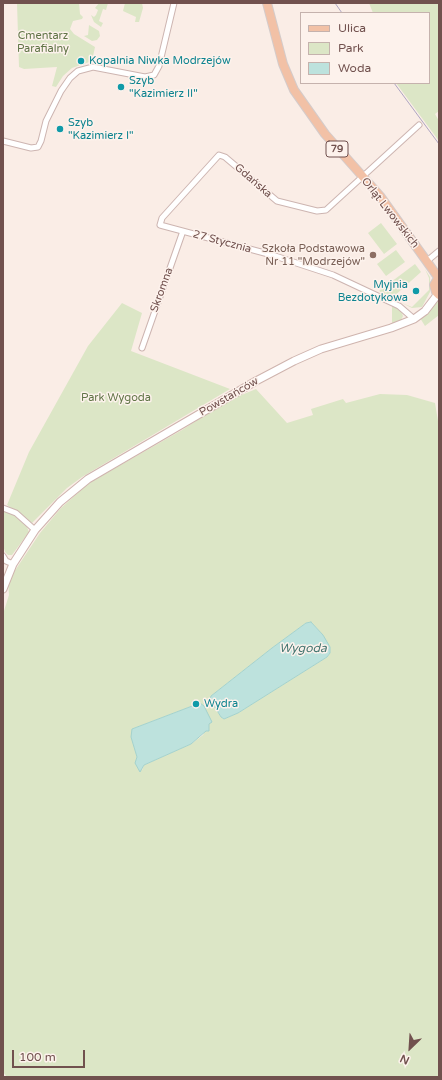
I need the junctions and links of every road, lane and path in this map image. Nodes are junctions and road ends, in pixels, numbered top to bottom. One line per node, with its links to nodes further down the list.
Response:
1 (174, 3): 4 (street)
2 (267, 3): 5 (main road, Orląt Lwowskich / 79)
3 (419, 125): 5 (street, Gdańska)
4 (3, 141)
5 (362, 177): 6 (street, Gdańska); 9 (main road, Orląt Lwowskich / 79)
6 (160, 225): 7 (street, 27 Stycznia)
7 (183, 231): 12 (street, 27 Stycznia); 13 (street, Skromna)
8 (439, 252): 9 (street)
9 (427, 261): 10 (main road, Orląt Lwowskich / 79)
10 (439, 277): 11 (main road, 79)
11 (438, 294): 12 (street, Powstańców)
12 (414, 319): 15 (street, Powstańców)
13 (142, 348)
14 (3, 508): 15 (street)
15 (35, 530): 17 (street, Powstańców)
16 (3, 556): 17 (street)
17 (13, 564): 18 (street, Powstańców)
18 (3, 589)

